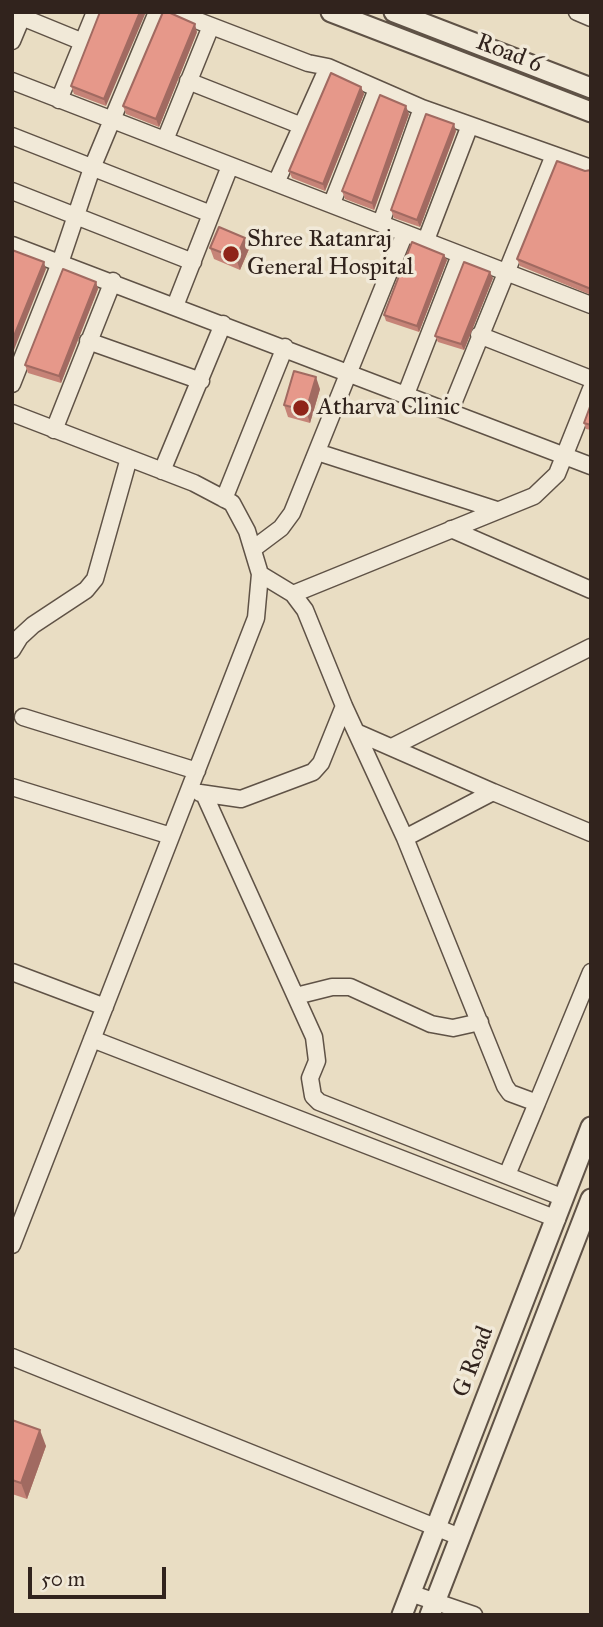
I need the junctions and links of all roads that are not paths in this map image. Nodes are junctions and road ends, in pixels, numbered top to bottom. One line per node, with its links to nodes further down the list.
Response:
1 (95, 12): 11 (street)
2 (158, 12): 20 (street)
3 (175, 12): 9 (street)
4 (331, 12): 19 (street, Road 6)
5 (394, 12): 15 (street, Road 6)
6 (577, 12): 8 (street)
7 (17, 15): 10 (street); 11 (street)
8 (591, 18)
9 (211, 26): 12 (street); 14 (street)
10 (12, 41)
11 (83, 42): 17 (street)
12 (328, 66): 16 (street); 22 (street)
13 (12, 81): 17 (street)
14 (188, 81): 22 (street); 24 (street)
15 (591, 88)
16 (377, 89): 18 (street); 31 (street)
17 (59, 100): 20 (street)
18 (422, 107): 21 (street); 34 (street)
19 (591, 112)
20 (113, 120): 24 (street); 27 (street)
21 (470, 125): 25 (street); 36 (street)
22 (302, 127): 29 (street)
23 (12, 136): 27 (street)
24 (165, 140): 26 (street)
25 (554, 155): 28 (street); 41 (street)
26 (230, 166): 29 (street); 33 (street)
27 (92, 168): 32 (street); 33 (street)
28 (591, 168)
29 (276, 183): 31 (street)
30 (12, 191): 32 (street)
31 (332, 204): 34 (street)
32 (74, 215): 39 (street); 40 (street)
33 (211, 215): 39 (street)
34 (381, 223): 35 (street)
35 (405, 233): 36 (street); 49 (street)
36 (426, 240): 38 (street)
37 (12, 245): 40 (street)
38 (460, 255): 41 (street); 54 (street)
39 (192, 262): 44 (street)
40 (60, 263): 42 (street); 52 (street)
41 (505, 271): 43 (street); 46 (street)
42 (113, 281): 44 (street); 47 (street)
43 (591, 305)
44 (175, 306): 45 (street)
45 (223, 324): 48 (street); 51 (street)
46 (479, 335): 50 (street); 55 (street)
47 (88, 341): 51 (street); 57 (street)
48 (285, 347): 49 (street); 63 (street)
49 (350, 371): 54 (street); 58 (street)
50 (591, 379)
51 (201, 381): 62 (street)
52 (12, 384)
53 (591, 389): 59 (street)
54 (406, 394): 55 (street)
55 (450, 411): 59 (street)
56 (12, 413): 57 (street)
57 (54, 430): 60 (street)
58 (317, 452): 64 (street); 66 (street)
59 (564, 456): 61 (street); 64 (street)
60 (129, 458): 62 (street); 71 (street)
61 (591, 466)
62 (162, 471): 63 (street)
63 (224, 499): 66 (street)
64 (497, 510): 65 (street)
65 (451, 529): 68 (street); 69 (street)
66 (253, 549): 67 (street)
67 (260, 574): 69 (street); 76 (street)
68 (591, 590)
69 (293, 594): 72 (street)
70 (591, 647): 75 (street)
71 (12, 648)
72 (344, 706): 74 (street); 78 (street)
73 (23, 717): 76 (street)
74 (356, 732): 75 (street); 82 (street)
75 (391, 747): 79 (street)
76 (197, 771): 78 (street)
77 (12, 787): 81 (street)
78 (197, 792): 81 (street); 85 (street)
79 (493, 792): 80 (street); 82 (street)
80 (591, 833)
81 (171, 836): 86 (street)
82 (405, 838): 87 (street)
83 (12, 972): 86 (street)
84 (591, 972): 89 (street)
85 (296, 996): 87 (street); 91 (street)
86 (105, 1007): 88 (street)
87 (480, 1022): 89 (street)
88 (92, 1040): 94 (street); 95 (street)
89 (537, 1103): 91 (street)
90 (591, 1127): 92 (street, G Road)
91 (506, 1175): 92 (street)
92 (564, 1198): 94 (street, G Road)
93 (591, 1199): 98 (street, G Road)
94 (557, 1219): 97 (street, G Road)
95 (12, 1245)
96 (12, 1357): 97 (street)
97 (437, 1527): 98 (street); 99 (street, G Road)
98 (460, 1537): 100 (street, G Road)
99 (410, 1593): 100 (street); 101 (street, G Road)
100 (433, 1609): 102 (street)
101 (402, 1615)
102 (474, 1615)

